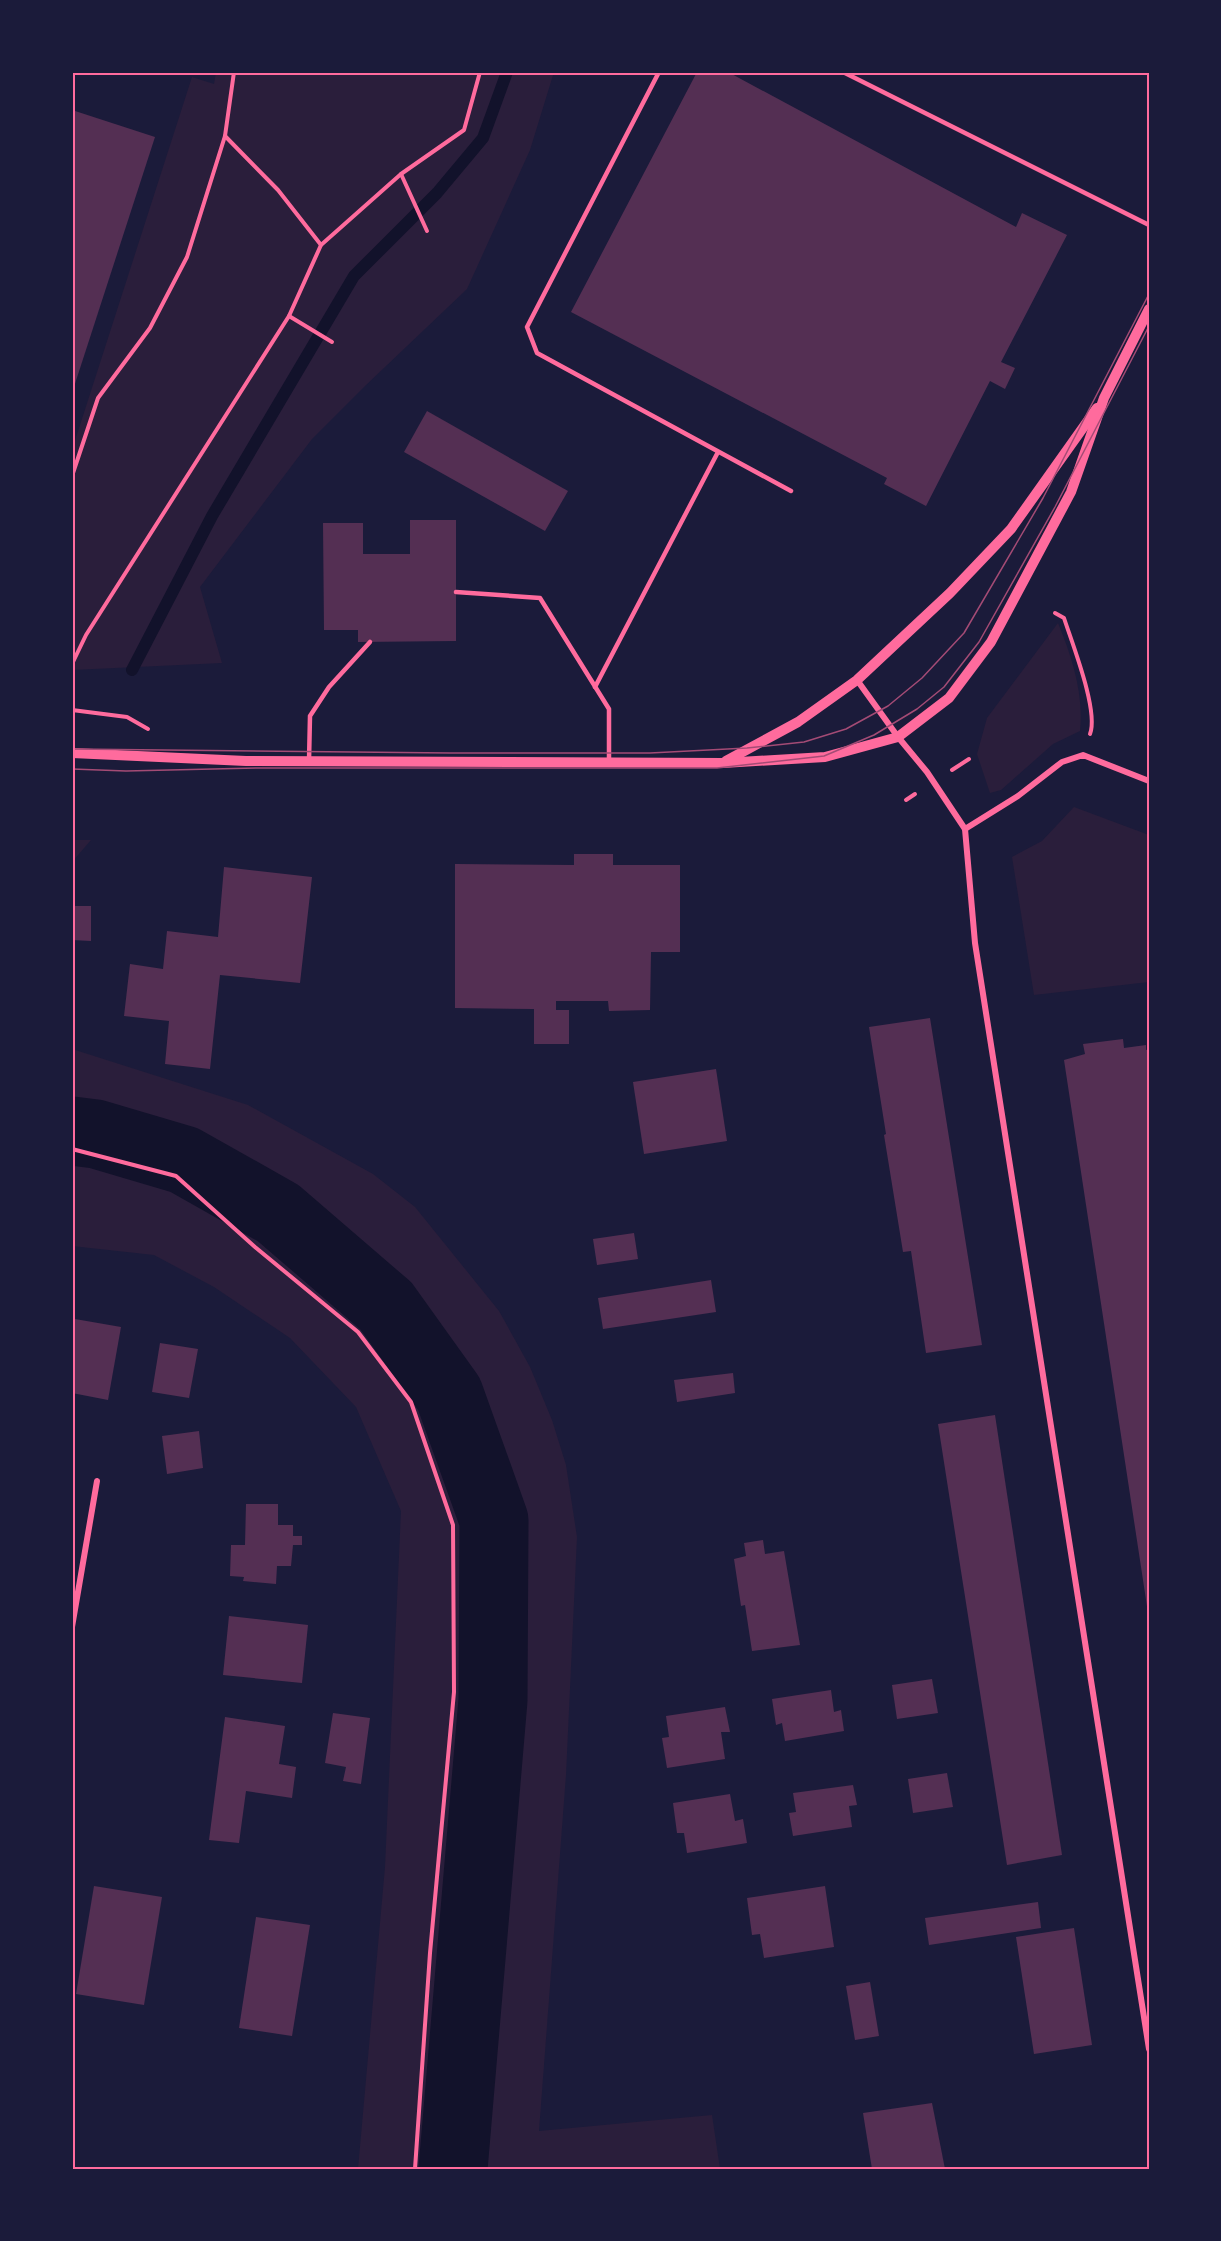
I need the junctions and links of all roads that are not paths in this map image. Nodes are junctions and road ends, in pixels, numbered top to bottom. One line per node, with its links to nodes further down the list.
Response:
1 (659, 72): 6 (lane)
2 (843, 72): 3 (lane)
3 (1149, 225)
4 (1148, 314): 5 (street)
5 (1104, 398): 10 (street); 12 (street)
6 (718, 452): 7 (lane); 11 (lane)
7 (791, 491)
8 (456, 592): 11 (lane)
9 (370, 642): 14 (lane)
10 (857, 680): 12 (street); 16 (street)
11 (595, 687): 15 (lane)
12 (898, 737): 16 (street); 18 (street)
13 (72, 753): 14 (street)
14 (309, 761): 15 (street)
15 (609, 763): 16 (street)
16 (723, 763)
17 (1149, 781): 18 (street)
18 (965, 829): 21 (street)
19 (97, 1481): 20 (street)
20 (72, 1627)
21 (1149, 2049)

